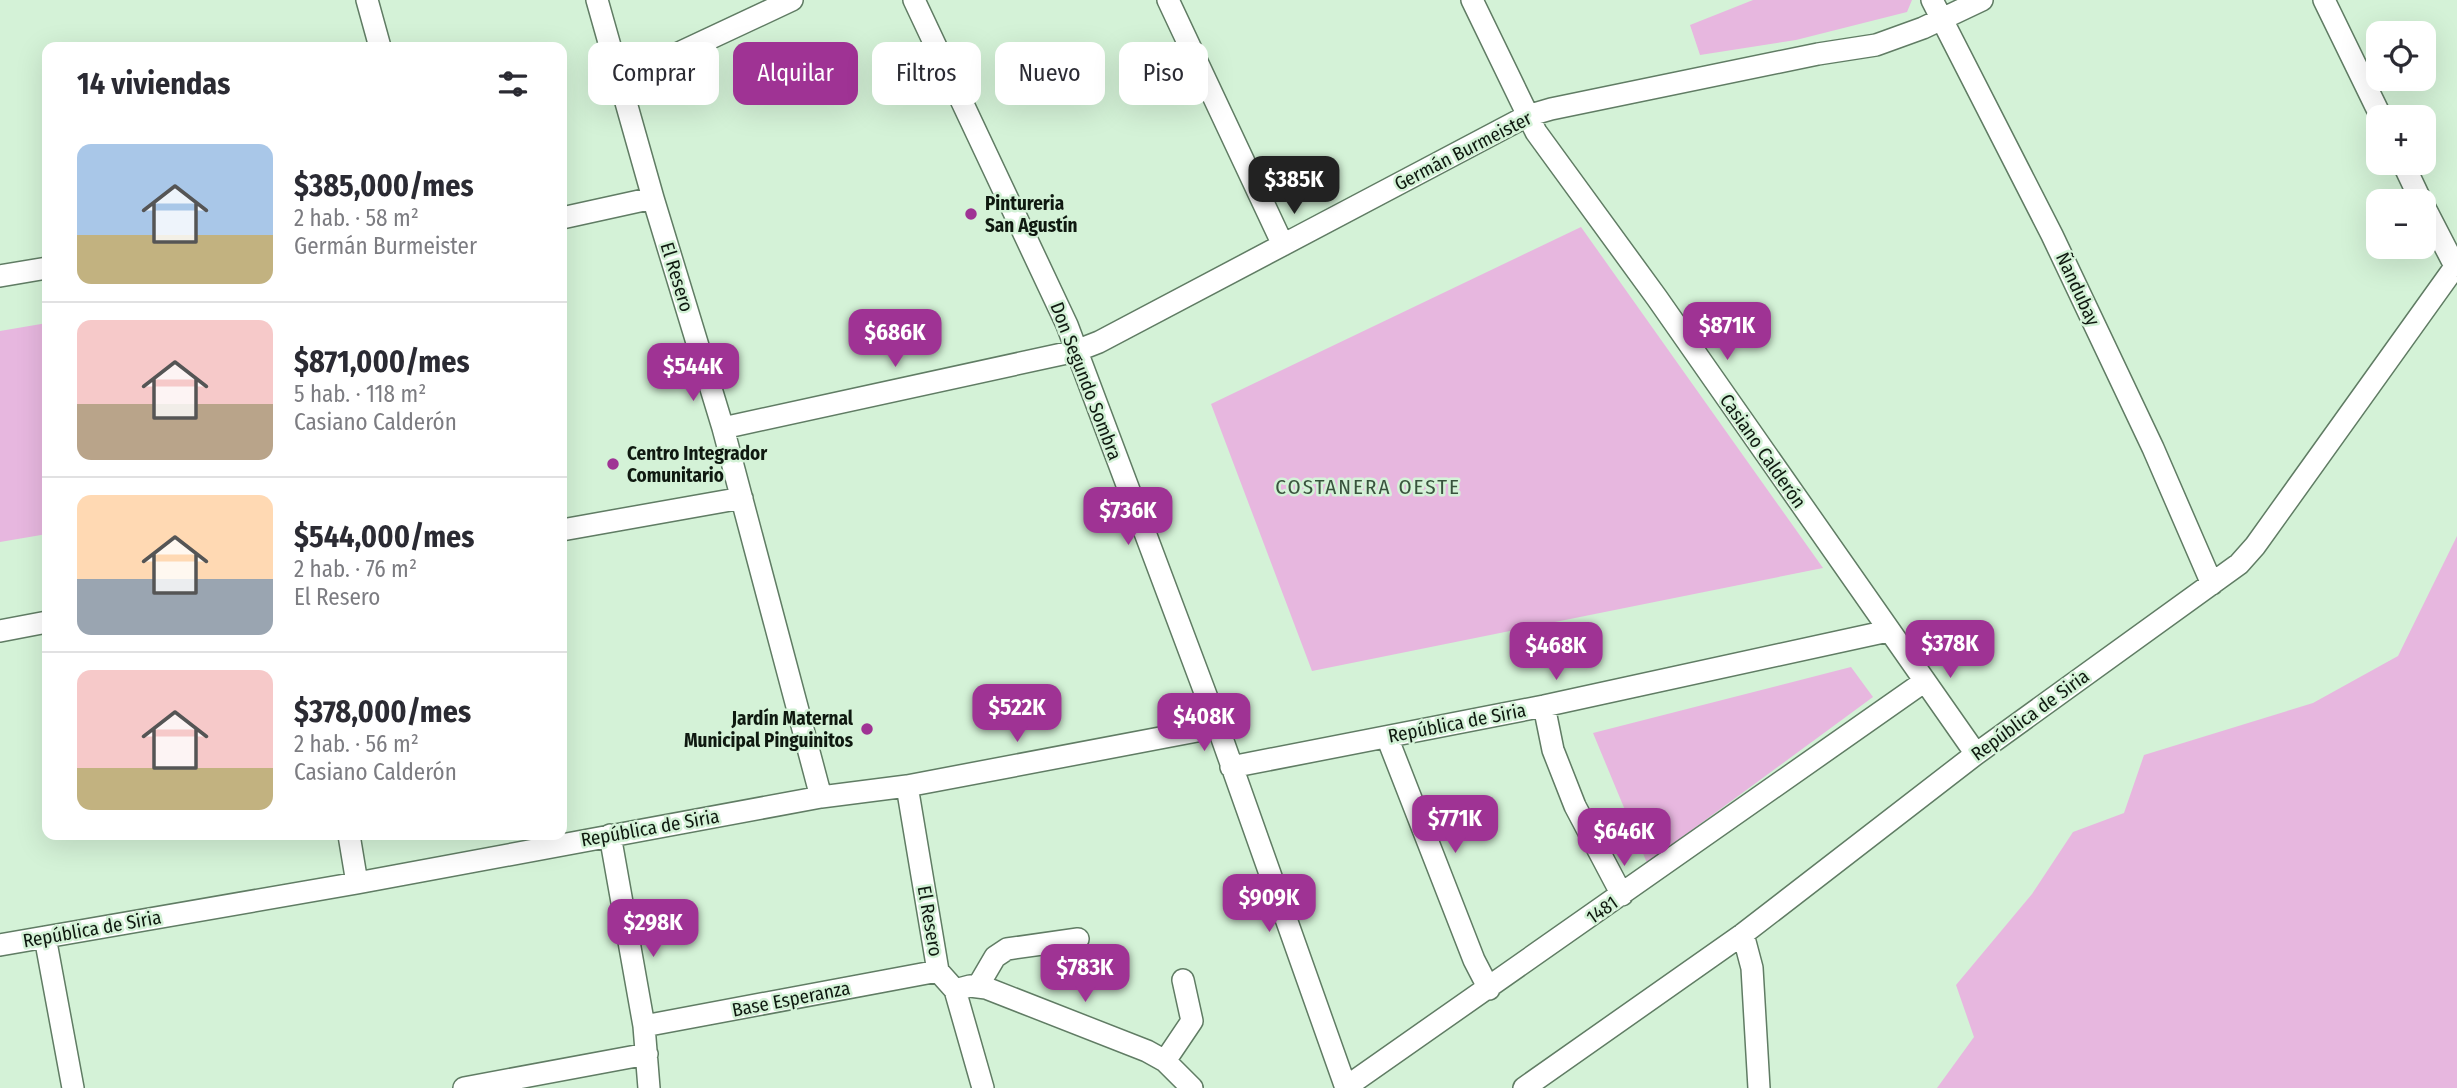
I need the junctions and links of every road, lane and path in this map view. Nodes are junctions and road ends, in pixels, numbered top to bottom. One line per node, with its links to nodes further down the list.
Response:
1 (367, 0): 10 (street)
2 (597, 0): 11 (street, El Resero)
3 (792, 0): 12 (street)
4 (914, 0): 23 (street, Don Segundo Sombra)
5 (1168, 0): 19 (street)
6 (1472, 0): 15 (street, Casiano Calderón)
7 (1982, 0): 9 (street, Germán Burmeister)
8 (2324, 0): 14 (street)
9 (1937, 10): 15 (street, Germán Burmeister); 27 (street, Ñandubay)
10 (379, 42)
11 (610, 42)
12 (702, 42)
13 (628, 105): 16 (street, El Resero)
14 (2375, 105)
15 (1527, 116): 19 (street, Germán Burmeister); 30 (street, Casiano Calderón)
16 (653, 198): 17 (street); 24 (street, El Resero)
17 (567, 217)
18 (2436, 228): 20 (street)
19 (1283, 245): 23 (street, Germán Burmeister)
20 (2456, 265): 27 (street, República de Siria)
21 (42, 269): 22 (street)
22 (0, 276)
23 (1076, 351): 24 (street, Germán Burmeister); 33 (street, Don Segundo Sombra)
24 (723, 428): 25 (street, El Resero)
25 (742, 498): 26 (street); 38 (street, El Resero)
26 (567, 529)
27 (2212, 584): 35 (street, República de Siria)
28 (42, 623): 29 (street)
29 (0, 631)
30 (1888, 631): 31 (street, Casiano Calderón); 32 (street, República de Siria)
31 (1925, 681): 35 (street, Casiano Calderón); 42 (street, 1481)
32 (1544, 706): 34 (street, República de Siria); 42 (street)
33 (1218, 727): 36 (street, Don Segundo Sombra); 37 (street, República de Siria)
34 (1387, 737): 36 (street, República de Siria); 50 (street)
35 (1976, 754): 43 (street, República de Siria)
36 (1231, 767): 60 (street, Don Segundo Sombra)
37 (907, 786): 38 (street, República de Siria); 47 (street, El Resero)
38 (821, 796): 39 (street, República de Siria)
39 (610, 835): 41 (street, República de Siria); 52 (street)
40 (350, 840): 41 (street)
41 (357, 883): 44 (street, República de Siria)
42 (1622, 895): 50 (street, 1481)
43 (1743, 934): 61 (street, República de Siria); 62 (street)
44 (45, 937): 46 (street, República de Siria); 55 (street)
45 (1078, 939): 49 (street)
46 (0, 945)
47 (938, 971): 51 (street, El Resero); 52 (street, Base Esperanza)
48 (1183, 980): 54 (street)
49 (978, 986): 51 (street); 54 (street)
50 (1489, 989): 60 (street, 1481)
51 (955, 990): 58 (street, El Resero)
52 (644, 1027): 53 (street)
53 (647, 1055): 56 (street); 57 (street)
54 (1165, 1061): 59 (street)
55 (73, 1088)
56 (464, 1088)
57 (649, 1088)
58 (983, 1088)
59 (1192, 1088)
60 (1346, 1088)
61 (1524, 1088)
62 (1759, 1088)

